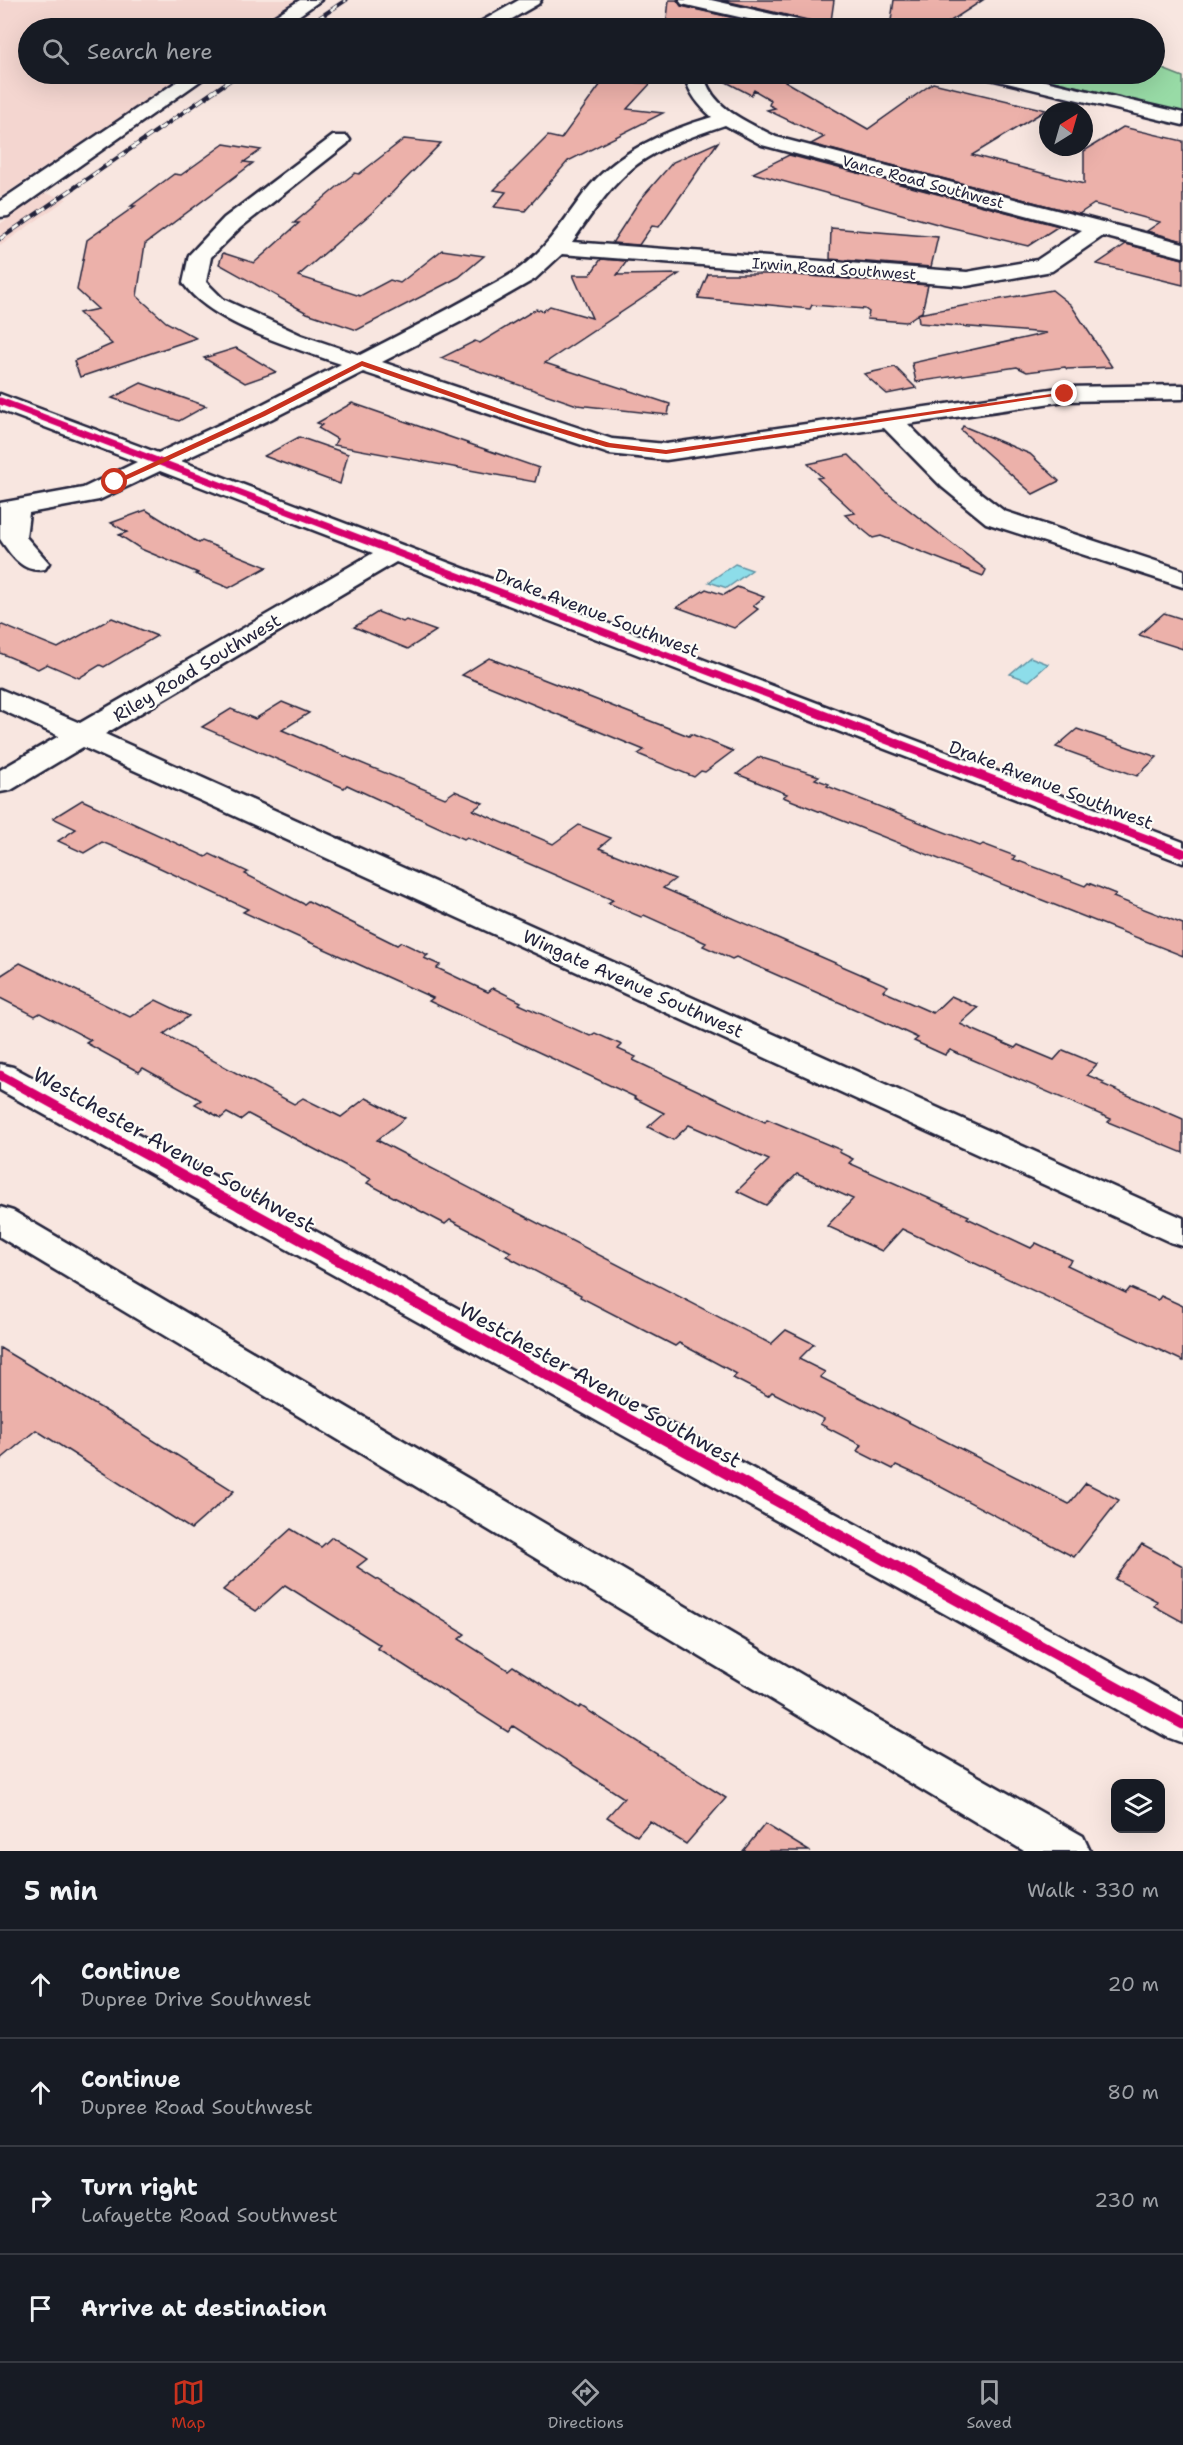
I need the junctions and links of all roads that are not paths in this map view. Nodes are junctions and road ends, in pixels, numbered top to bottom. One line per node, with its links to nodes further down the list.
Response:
1 (312, 0): 4 (street)
2 (532, 0): 5 (street)
3 (688, 0): 6 (street)
4 (284, 18)
5 (501, 18)
6 (752, 18)
7 (185, 84): 13 (street)
8 (695, 84): 10 (street, Vance Road Southwest)
9 (1035, 84): 11 (street)
10 (725, 119): 14 (street, Vance Road Southwest); 15 (street)
11 (1183, 119)
12 (340, 140): 17 (street)
13 (0, 211)
14 (1098, 229): 15 (street, Irwin Road Southwest); 16 (street, Vance Road Southwest)
15 (557, 247): 17 (street)
16 (1183, 250)
17 (362, 363): 20 (street); 21 (street)
18 (1183, 393): 20 (street)
19 (0, 401): 21 (street, Drake Avenue Southwest)
20 (889, 419): 25 (street)
21 (158, 462): 22 (street); 23 (street, Drake Avenue Southwest)
22 (8, 509): 24 (street)
23 (393, 552): 27 (street, Riley Road Southwest); 29 (street, Drake Avenue Southwest)
24 (35, 563)
25 (1183, 579)
26 (0, 698): 27 (street, Wingate Avenue Southwest)
27 (83, 735): 28 (street, Riley Road Southwest); 32 (street, Wingate Avenue Southwest)
28 (0, 783)
29 (1183, 853)
30 (0, 1075): 33 (street, Westchester Avenue Southwest)
31 (0, 1220): 34 (street)
32 (1183, 1233)
33 (1183, 1724)
34 (1066, 1851)

